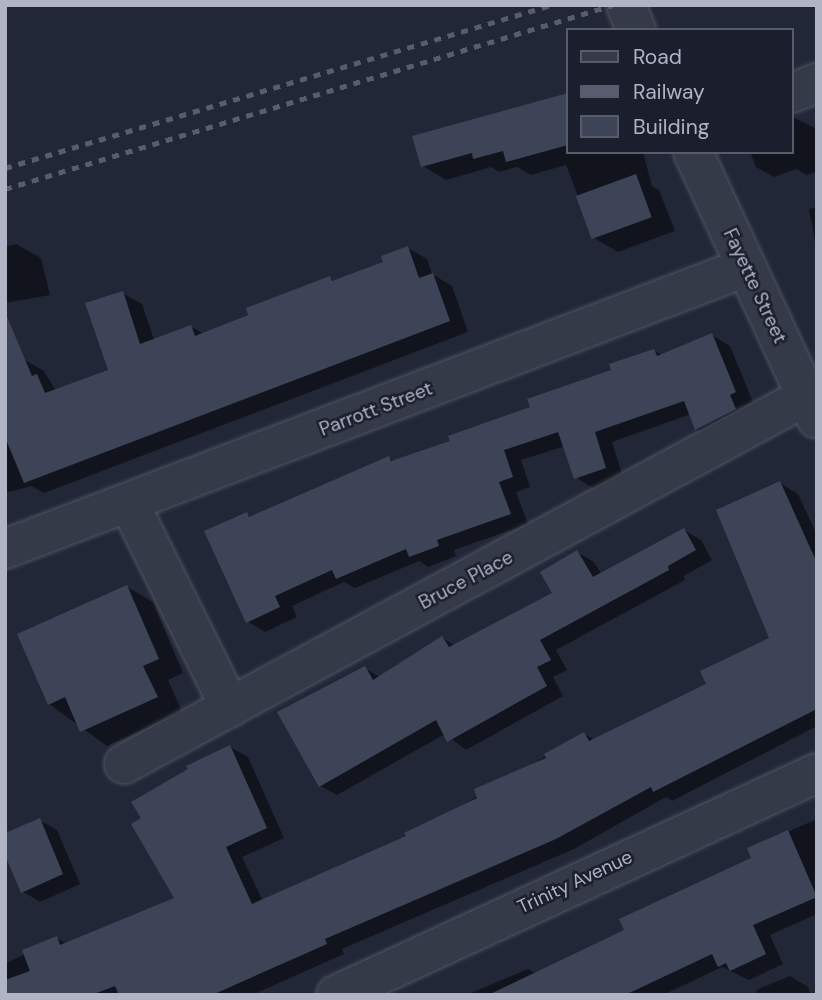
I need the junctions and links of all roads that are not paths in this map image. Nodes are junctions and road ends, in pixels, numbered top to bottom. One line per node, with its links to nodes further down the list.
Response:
1 (626, 5): 2 (street)
2 (635, 28)
3 (817, 83): 4 (street)
4 (794, 92)
5 (694, 154): 6 (street, Fayette Street)
6 (746, 267): 7 (street, Fayette Street); 8 (street, Parrott Street)
7 (814, 405): 10 (street, Bruce Place)
8 (129, 503): 9 (street, Parrott Street); 10 (street)
9 (5, 549)
10 (230, 707): 11 (street, Bruce Place)
11 (124, 764)
12 (817, 773): 13 (street, Trinity Avenue)
13 (336, 995)

